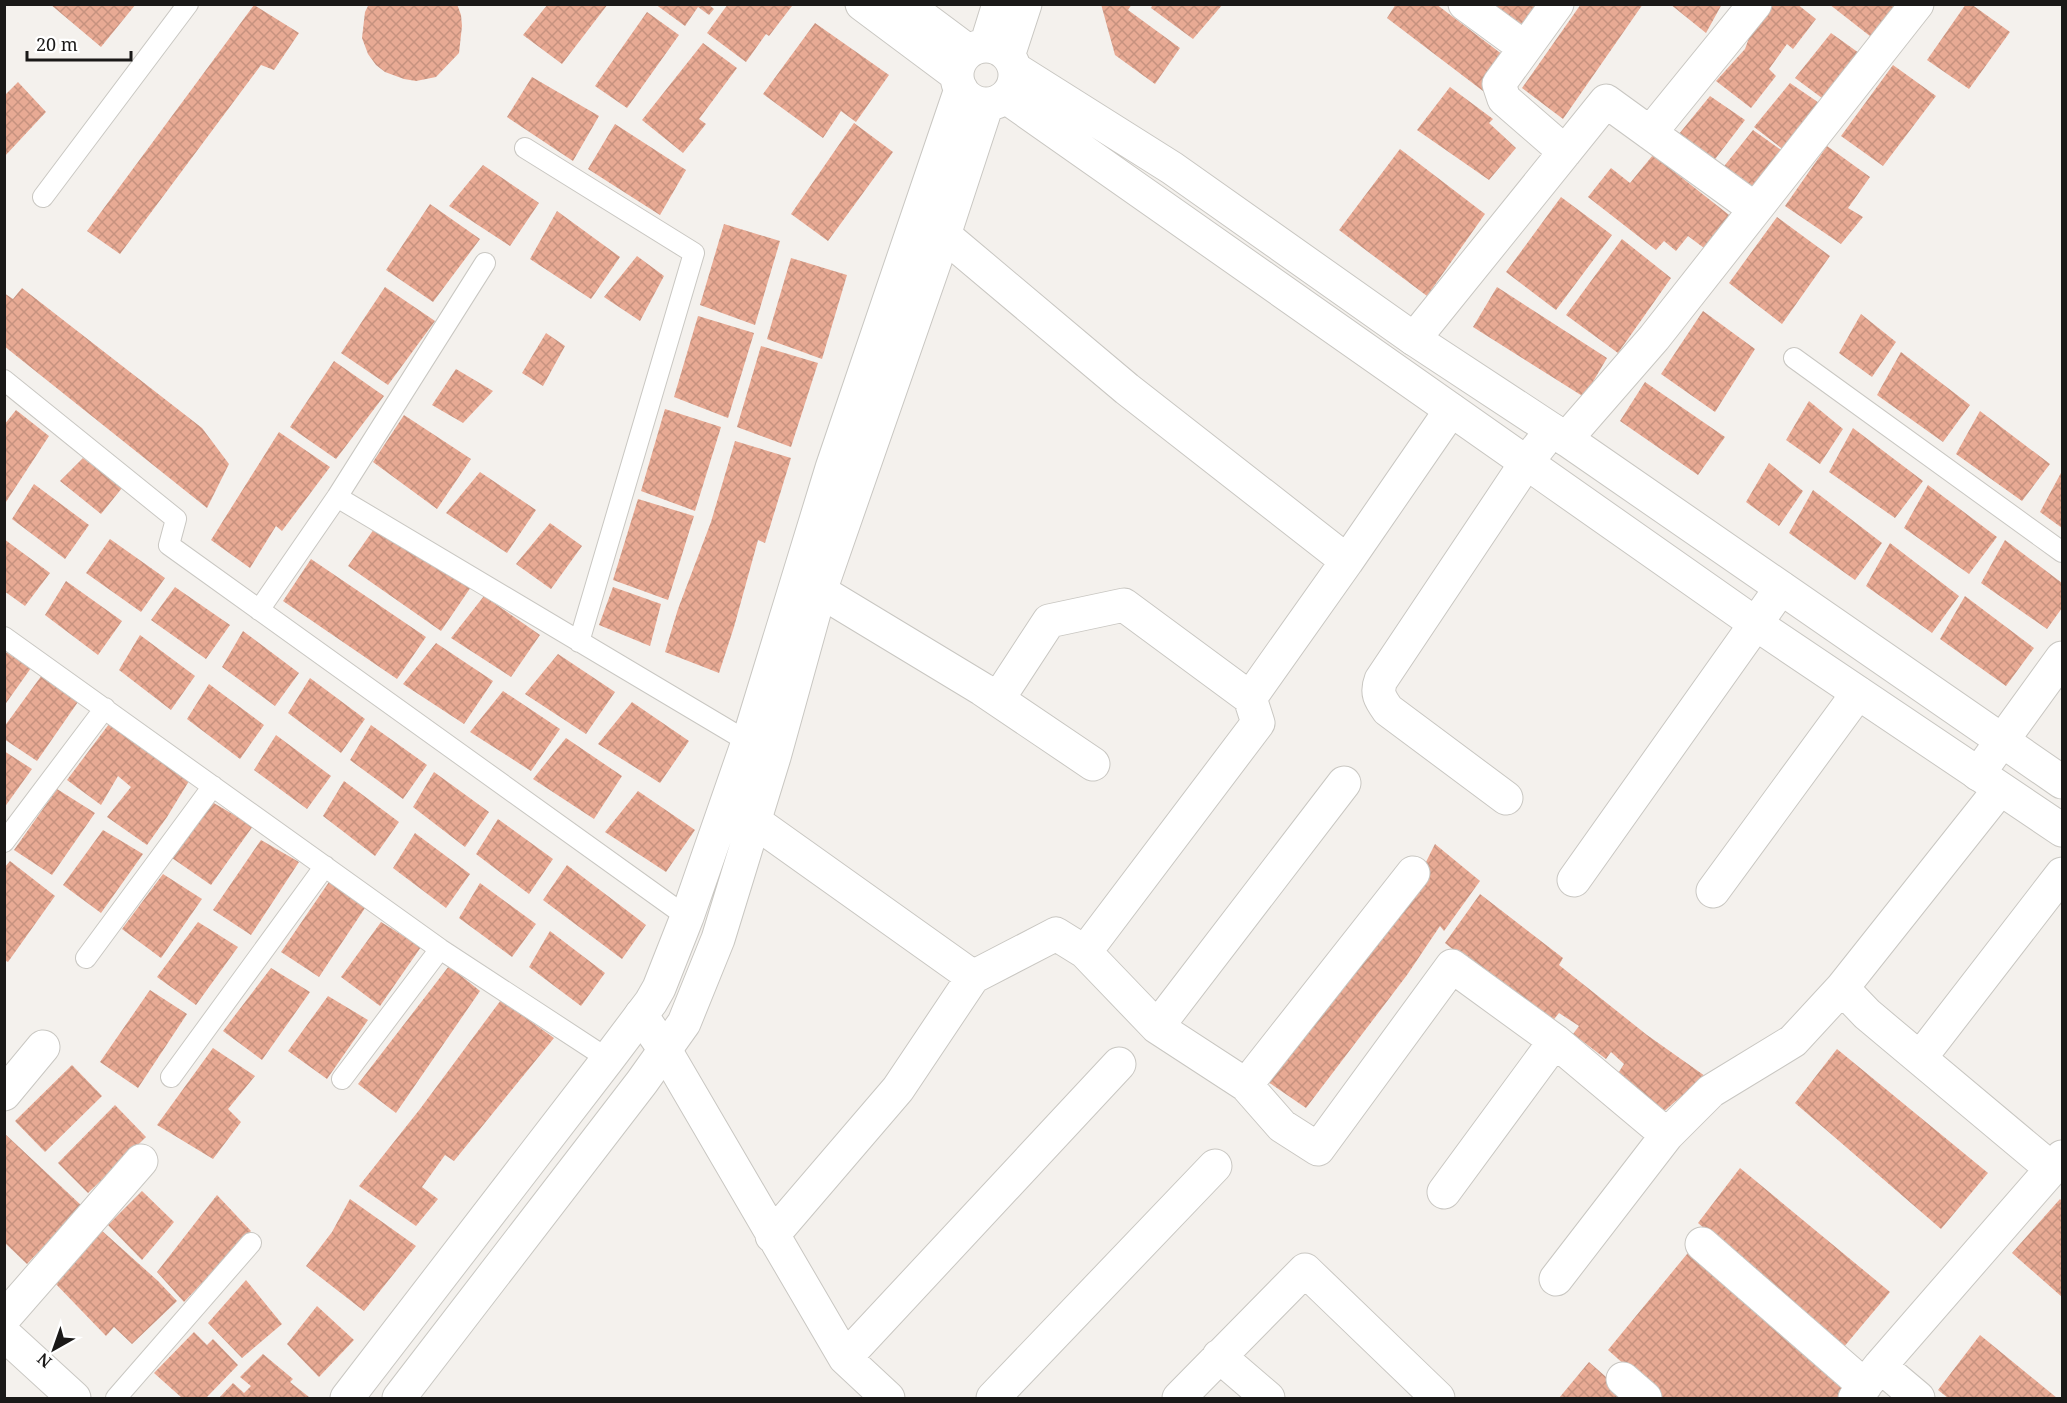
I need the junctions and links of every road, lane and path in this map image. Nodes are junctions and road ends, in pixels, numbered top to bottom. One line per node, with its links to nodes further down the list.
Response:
1 (188, 4): 15 (lane)
2 (862, 4): 11 (street)
3 (905, 4): 11 (street)
4 (999, 4): 11 (street)
5 (1025, 4): 11 (street)
6 (1465, 4): 10 (street)
7 (1557, 4): 10 (street)
8 (1755, 4): 12 (street)
9 (1917, 4): 16 (street)
10 (1525, 48): 14 (street)
11 (986, 73): 17 (street); 19 (street); 22 (street); 40 (street)
12 (1650, 133): 14 (street); 16 (street)
13 (525, 148): 33 (lane)
14 (1565, 152): 19 (street)
15 (43, 196)
16 (1755, 209): 23 (street)
17 (944, 235): 27 (street); 29 (street)
18 (485, 263): 25 (lane)
19 (1414, 339): 23 (street)
20 (1794, 358): 26 (lane)
21 (4, 380): 30 (lane)
22 (1451, 410): 24 (street); 27 (street)
23 (1559, 435): 24 (street); 28 (street)
24 (1526, 463): 31 (street); 46 (street)
25 (337, 497): 30 (lane); 33 (lane)
26 (2062, 552)
27 (1347, 561): 36 (street)
28 (1781, 588): 31 (street); 39 (street)
29 (820, 591): 37 (street); 40 (street)
30 (259, 610): 55 (lane)
31 (1756, 624): 35 (street); 53 (street)
32 (4, 637): 38 (lane)
33 (579, 642): 40 (lane)
34 (2062, 658): 39 (street)
35 (1858, 693): 42 (street); 54 (street)
36 (1250, 698): 37 (street); 57 (street)
37 (998, 699): 41 (street)
38 (105, 708): 45 (lane); 49 (lane)
39 (2002, 741): 42 (street); 43 (street)
40 (761, 749): 47 (street); 55 (street)
41 (1094, 764)
42 (1989, 781): 48 (street); 60 (street)
43 (2062, 782)
44 (1344, 783): 62 (street)
45 (213, 786): 50 (lane); 58 (lane)
46 (1506, 798)
47 (754, 821): 59 (street); 65 (street)
48 (2062, 830)
49 (4, 842)
50 (325, 866): 56 (lane); 69 (lane)
51 (1413, 873): 71 (street)
52 (2062, 874): 66 (street)
53 (1574, 880)
54 (1713, 891)
55 (687, 917): 61 (street)
56 (440, 949): 67 (lane); 70 (lane)
57 (1085, 952): 59 (street); 62 (street)
58 (86, 957)
59 (972, 977): 78 (street)
60 (1842, 988): 66 (street); 73 (street)
61 (641, 1015): 65 (street); 67 (street)
62 (1157, 1027): 71 (street)
63 (1555, 1041): 71 (street); 73 (street); 77 (street)
64 (43, 1047): 72 (street)
65 (665, 1050): 78 (street); 92 (street)
66 (1920, 1058): 75 (street)
67 (608, 1059): 91 (street)
68 (1119, 1064): 85 (street)
69 (171, 1077)
70 (342, 1079)
71 (1246, 1085)
72 (4, 1094)
73 (1667, 1135): 81 (street)
74 (141, 1161): 82 (street)
75 (2057, 1163): 87 (street)
76 (1215, 1166): 94 (street)
77 (1444, 1192)
78 (772, 1236): 85 (street)
79 (251, 1243): 90 (lane)
80 (1702, 1244): 87 (street)
81 (1556, 1279)
82 (4, 1318)
83 (4, 1334): 89 (street)
84 (1219, 1356): 95 (street); 96 (street); 97 (street)
85 (845, 1358): 93 (street)
86 (4, 1362): 88 (street)
87 (1866, 1384): 98 (street)
88 (42, 1398)
89 (74, 1398)
90 (116, 1398)
91 (347, 1398)
92 (399, 1398)
93 (888, 1398)
94 (993, 1398)
95 (1179, 1398)
96 (1268, 1398)
97 (1438, 1398)
98 (1918, 1398)

